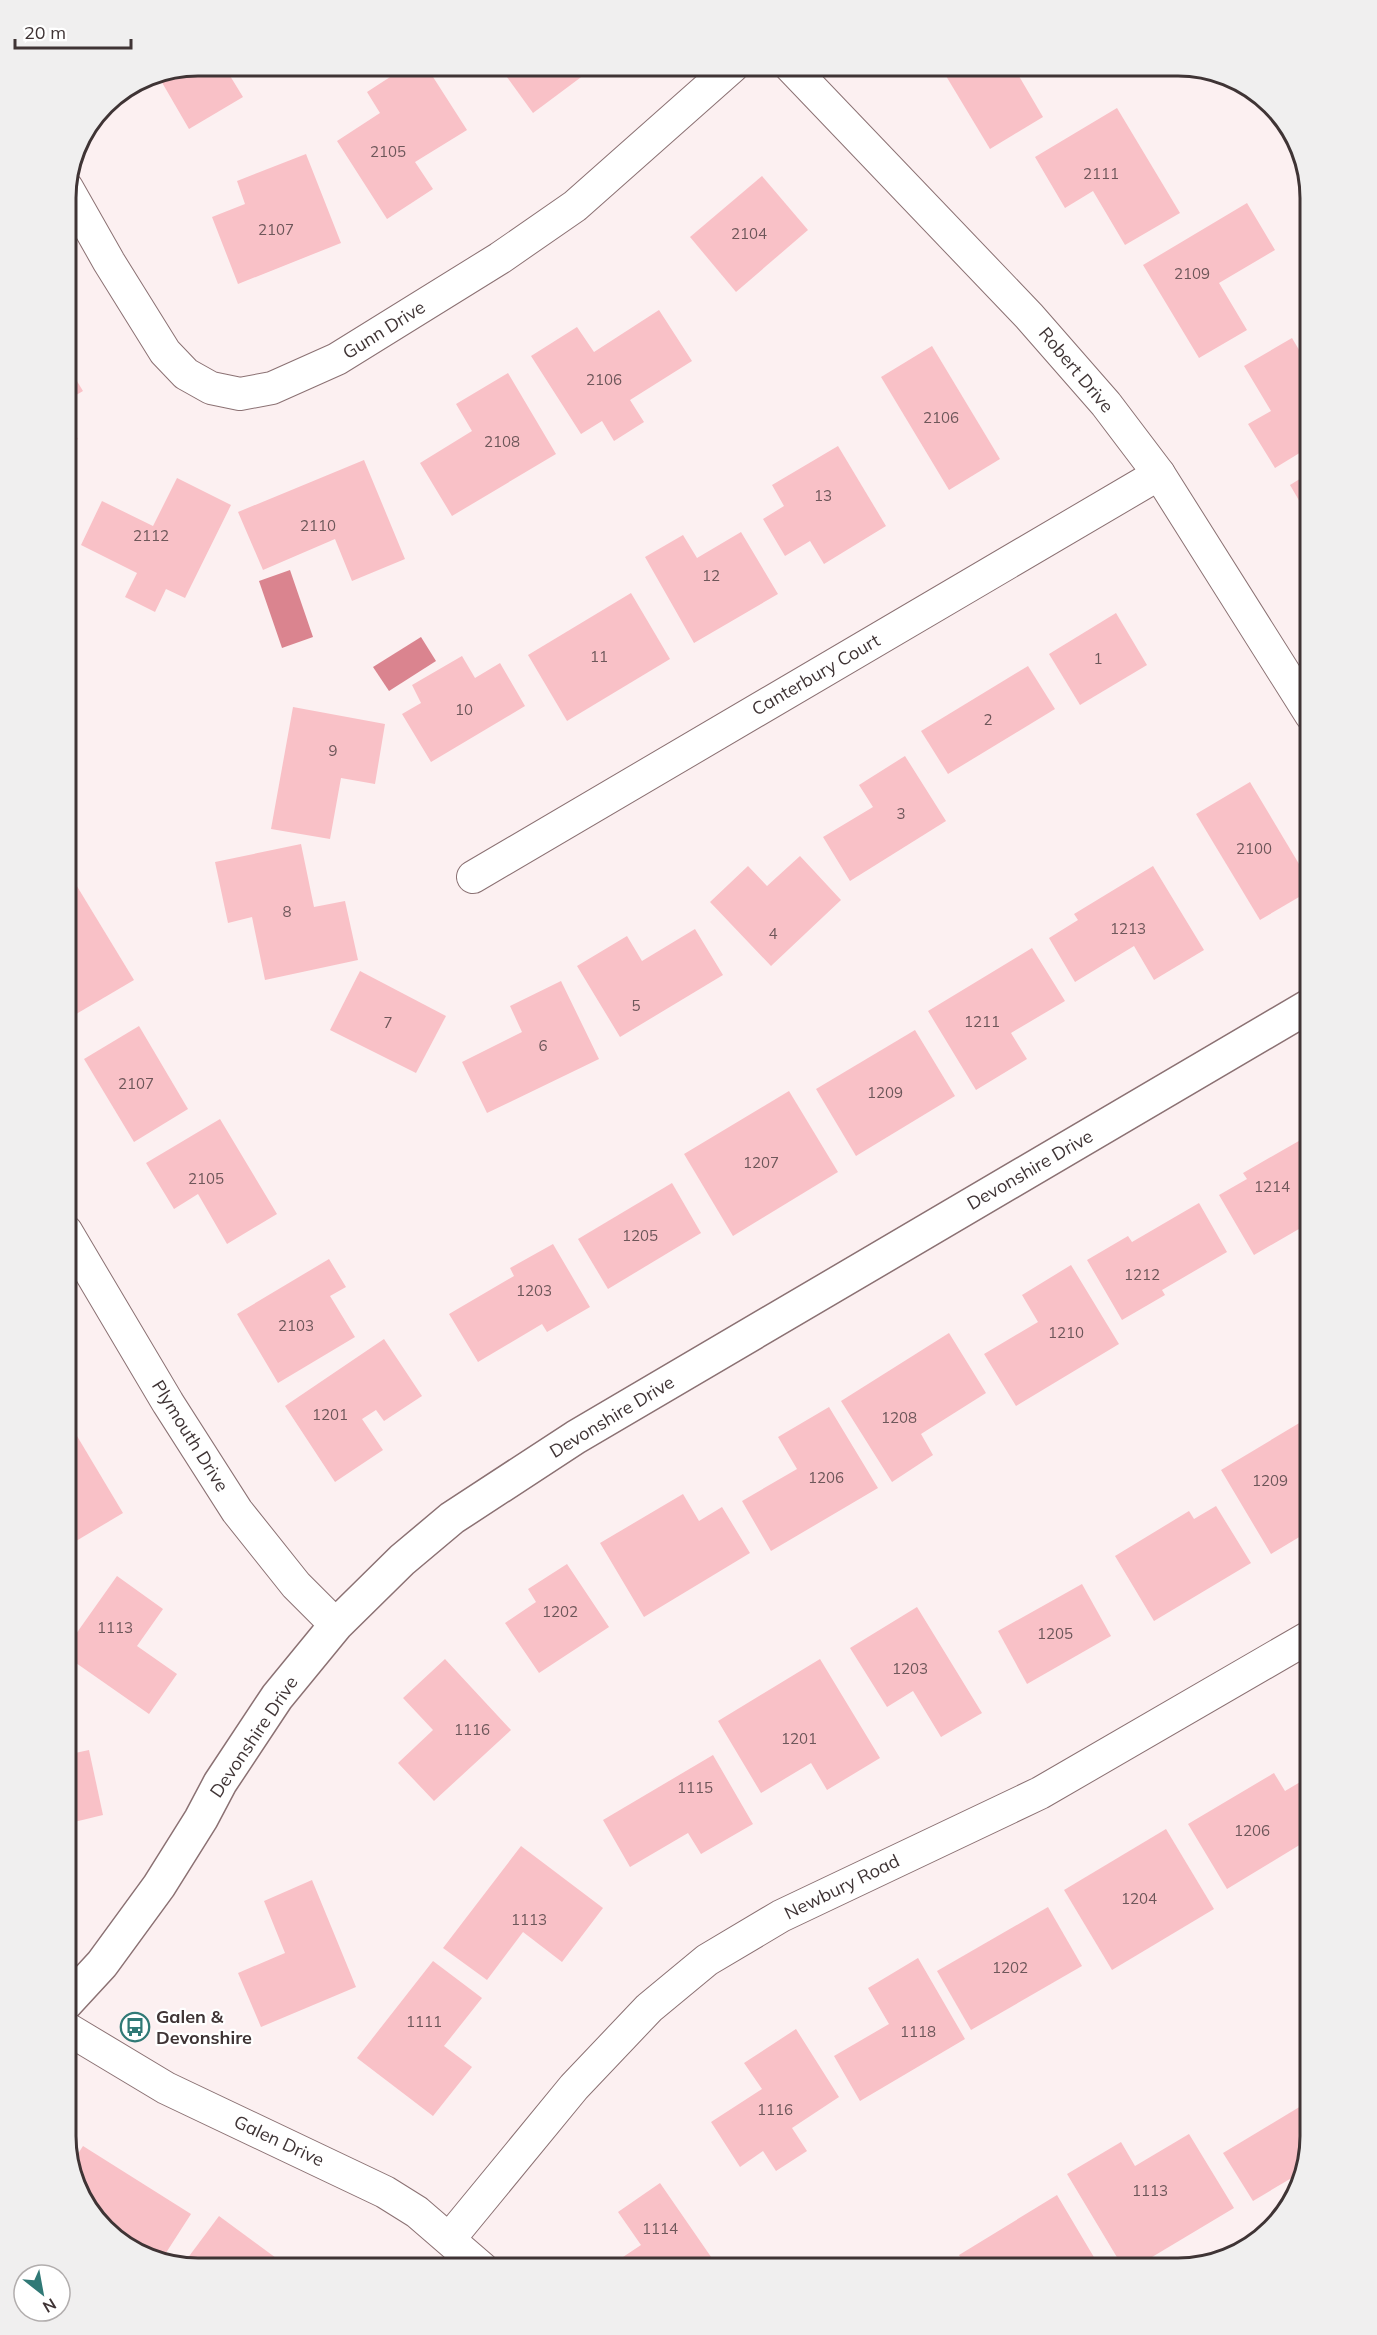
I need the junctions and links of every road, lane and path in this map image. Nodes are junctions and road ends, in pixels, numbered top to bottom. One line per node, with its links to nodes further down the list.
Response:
1 (721, 77): 3 (street, Gunn Drive)
2 (801, 77): 4 (street, Robert Drive)
3 (77, 206)
4 (1159, 474): 5 (street, Robert Drive); 6 (street, Canterbury Court)
5 (1300, 698)
6 (473, 877)
7 (1300, 1011): 9 (street, Devonshire Drive)
8 (77, 1250): 9 (street, Plymouth Drive)
9 (336, 1625): 11 (street, Devonshire Drive)
10 (1300, 1642): 13 (street, Newbury Road)
11 (77, 1991)
12 (77, 2035): 13 (street, Galen Drive)
13 (450, 2238): 14 (street, Galen Drive)
14 (471, 2258)

